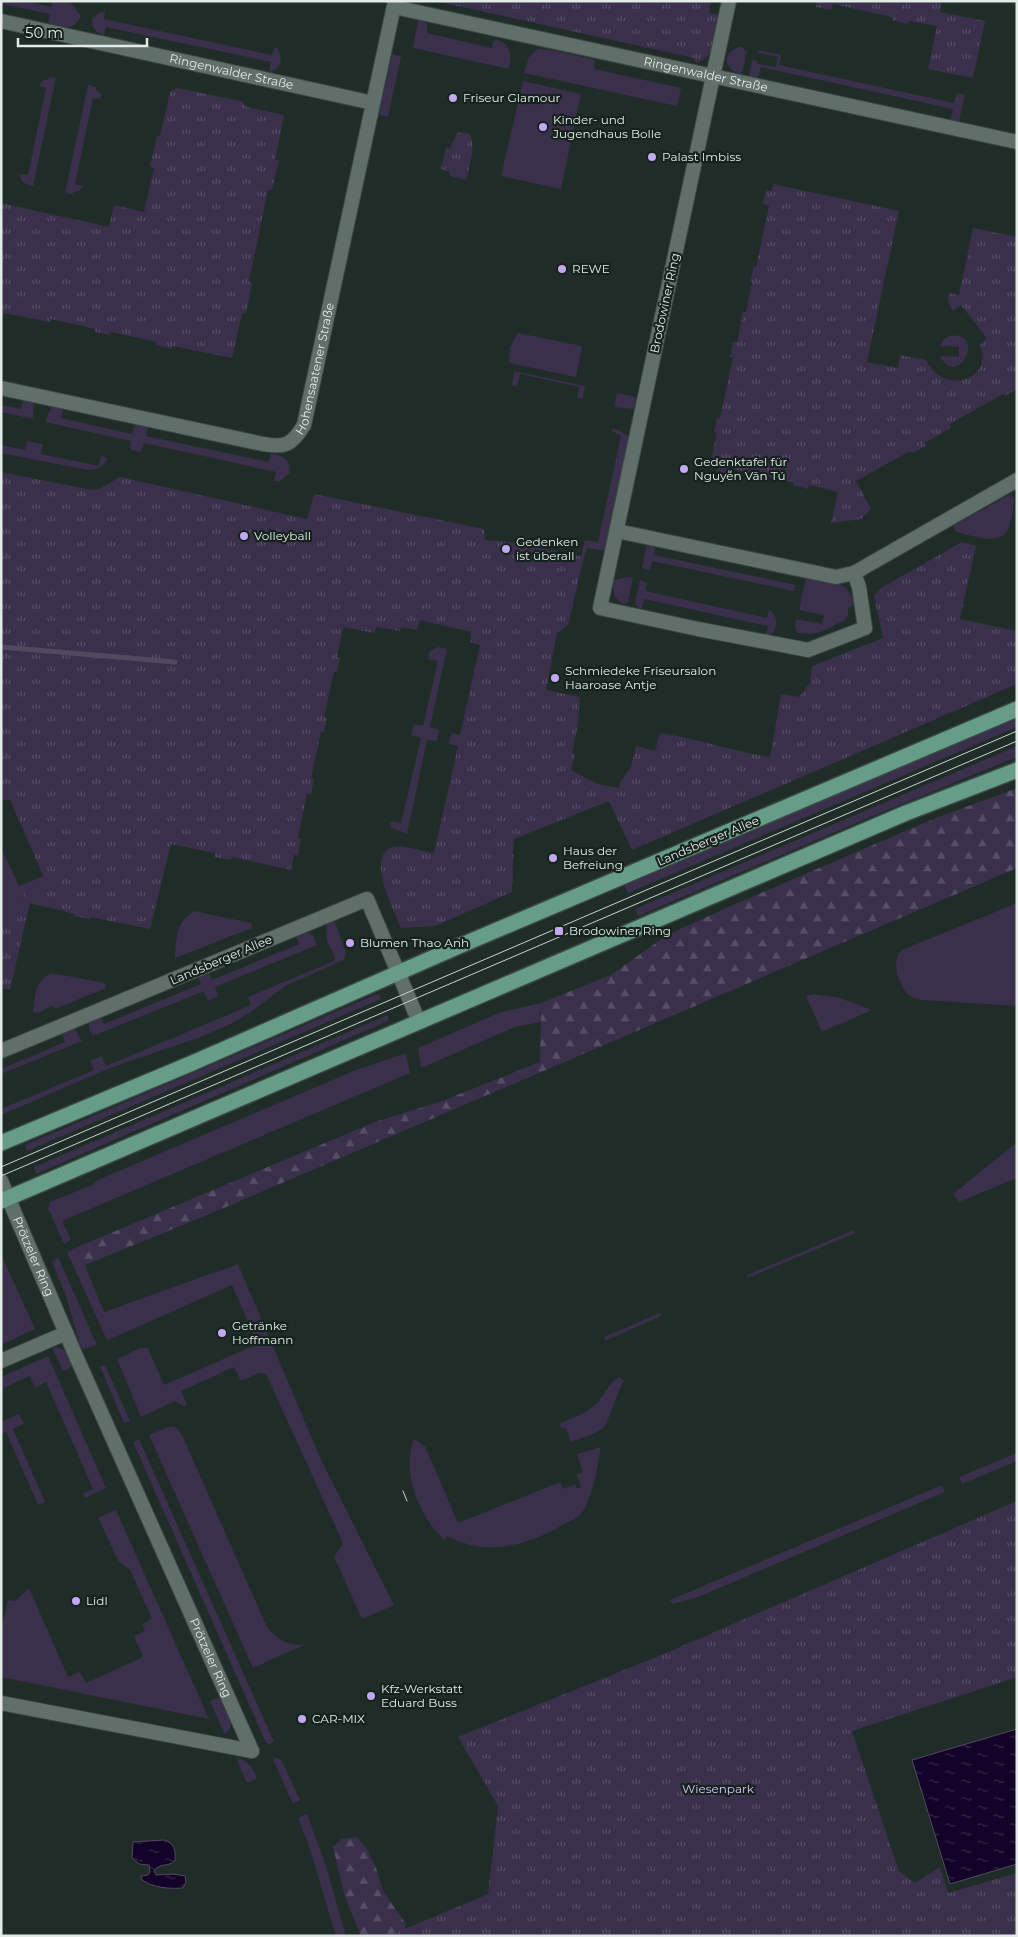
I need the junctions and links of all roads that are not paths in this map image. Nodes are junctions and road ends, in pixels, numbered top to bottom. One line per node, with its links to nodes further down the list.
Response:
1 (728, 1): 4 (street, Brodowiner Ring)
2 (394, 4): 4 (street, Ringenwalder Straße); 5 (street, Hohensaatener Straße)
3 (1, 21): 5 (street, Ringenwalder Straße)
4 (714, 76): 6 (street, Ringenwalder Straße); 9 (street, Brodowiner Ring)
5 (374, 103): 7 (street, Hohensaatener Straße)
6 (1017, 142)
7 (1, 388)
8 (1017, 480): 10 (street)
9 (617, 531): 10 (street); 10 (street, Brodowiner Ring)
10 (854, 573)
11 (1017, 709): 13 (main road, Landsberger Allee)
12 (1017, 770): 14 (main road)
13 (398, 973): 14 (street, Landsberger Allee); 15 (street, Landsberger Allee); 16 (main road, Landsberger Allee)
14 (419, 1022): 18 (main road)
15 (1, 1051)
16 (1, 1143)
17 (1, 1181): 18 (street, Prötzeler Ring)
18 (5, 1199): 19 (street, Prötzeler Ring)
19 (66, 1333): 20 (street); 21 (street, Prötzeler Ring)
20 (1, 1361)
21 (1, 1702)

